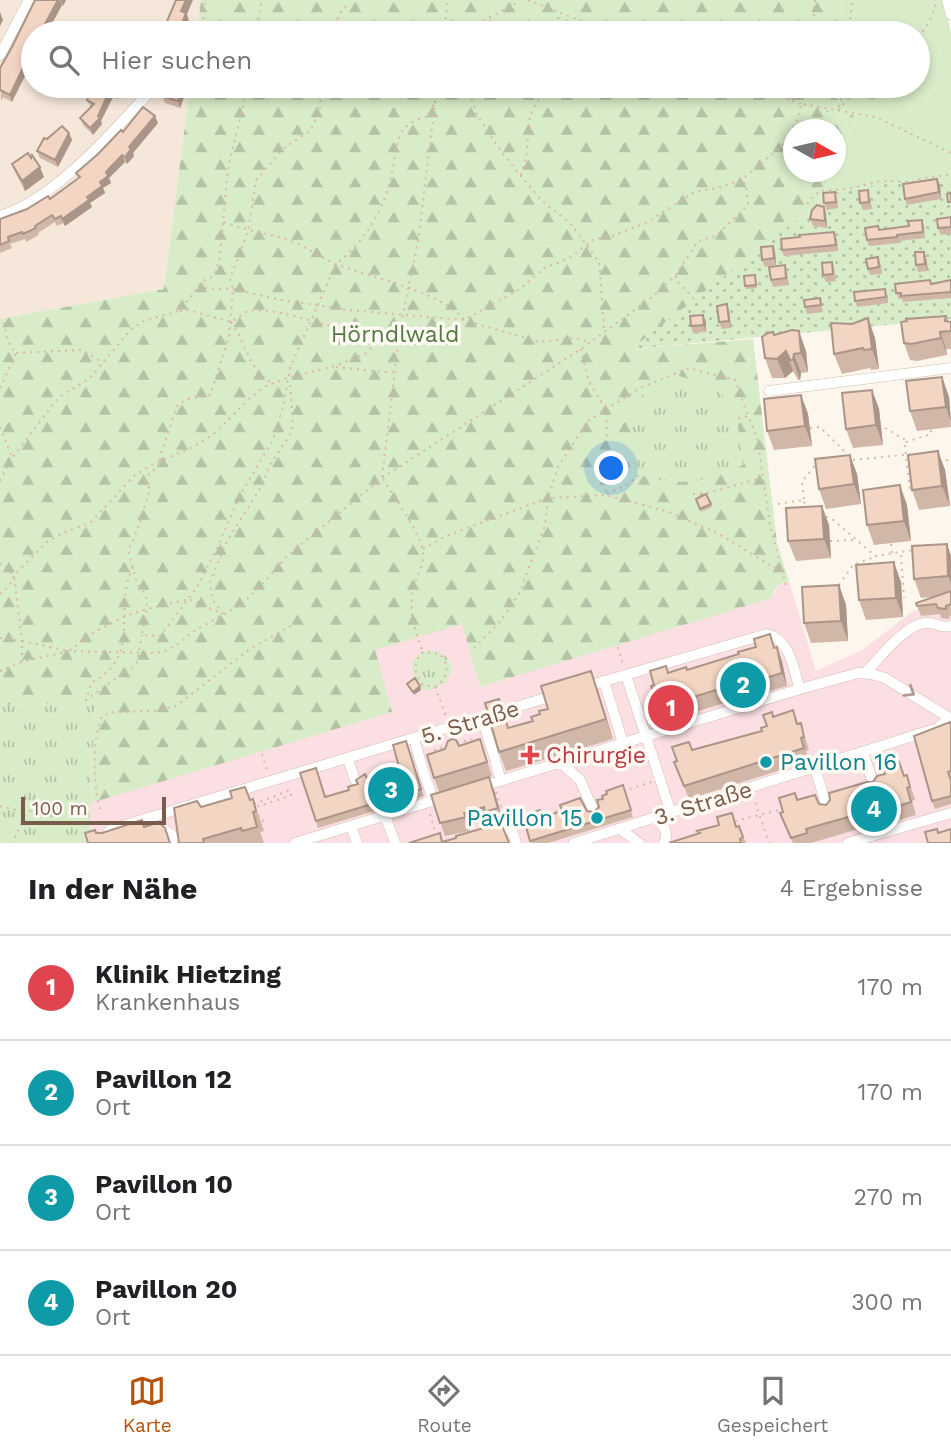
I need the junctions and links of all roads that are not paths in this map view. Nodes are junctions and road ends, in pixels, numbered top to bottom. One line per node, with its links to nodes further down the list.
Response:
1 (29, 0): 4 (street)
2 (947, 0): 3 (street)
3 (951, 15)
4 (0, 55)
5 (144, 98): 6 (street)
6 (0, 216)
7 (951, 369): 8 (street)
8 (769, 391)
9 (951, 626): 10 (street)
10 (865, 673): 14 (street); 17 (street, one-way to 17)
11 (626, 675): 12 (street); 14 (street); 18 (street)
12 (604, 681): 13 (street); 20 (street)
13 (578, 688)
14 (800, 689): 18 (street)
15 (566, 692): 16 (street, 5. Straße)
16 (482, 719): 19 (street, 5. Straße); 26 (street)
17 (950, 719): 21 (street, 3. Straße)
18 (645, 737): 20 (street); 33 (street)
19 (414, 739): 22 (street, 5. Straße); 30 (street)
20 (623, 743): 23 (street)
21 (863, 752): 24 (street, 3. Straße); 27 (street)
22 (348, 759): 25 (street); 37 (street, 5. Straße)
23 (561, 763): 26 (street); 32 (street)
24 (815, 768): 31 (street); 33 (street, 3. Straße)
25 (355, 780)
26 (497, 782): 28 (street)
27 (875, 789)
28 (468, 790)
29 (454, 794): 30 (street)
30 (430, 802): 35 (street)
31 (828, 811)
32 (594, 812)
33 (671, 813): 36 (street, 3. Straße)
34 (951, 813): 50 (street)
35 (385, 815): 38 (street); 45 (street)
36 (655, 818): 39 (street, 3. Straße); 49 (street)
37 (148, 819): 41 (street); 42 (street, 5. Straße)
38 (351, 826): 43 (street); 44 (street)
39 (620, 829): 47 (street, 3. Straße); 48 (street)
40 (481, 835): 46 (street)
41 (174, 839)
42 (107, 843)
43 (295, 843)
44 (358, 843)
45 (395, 843)
46 (516, 843)
47 (574, 843)
48 (639, 843)
49 (664, 843)
50 (848, 843)

